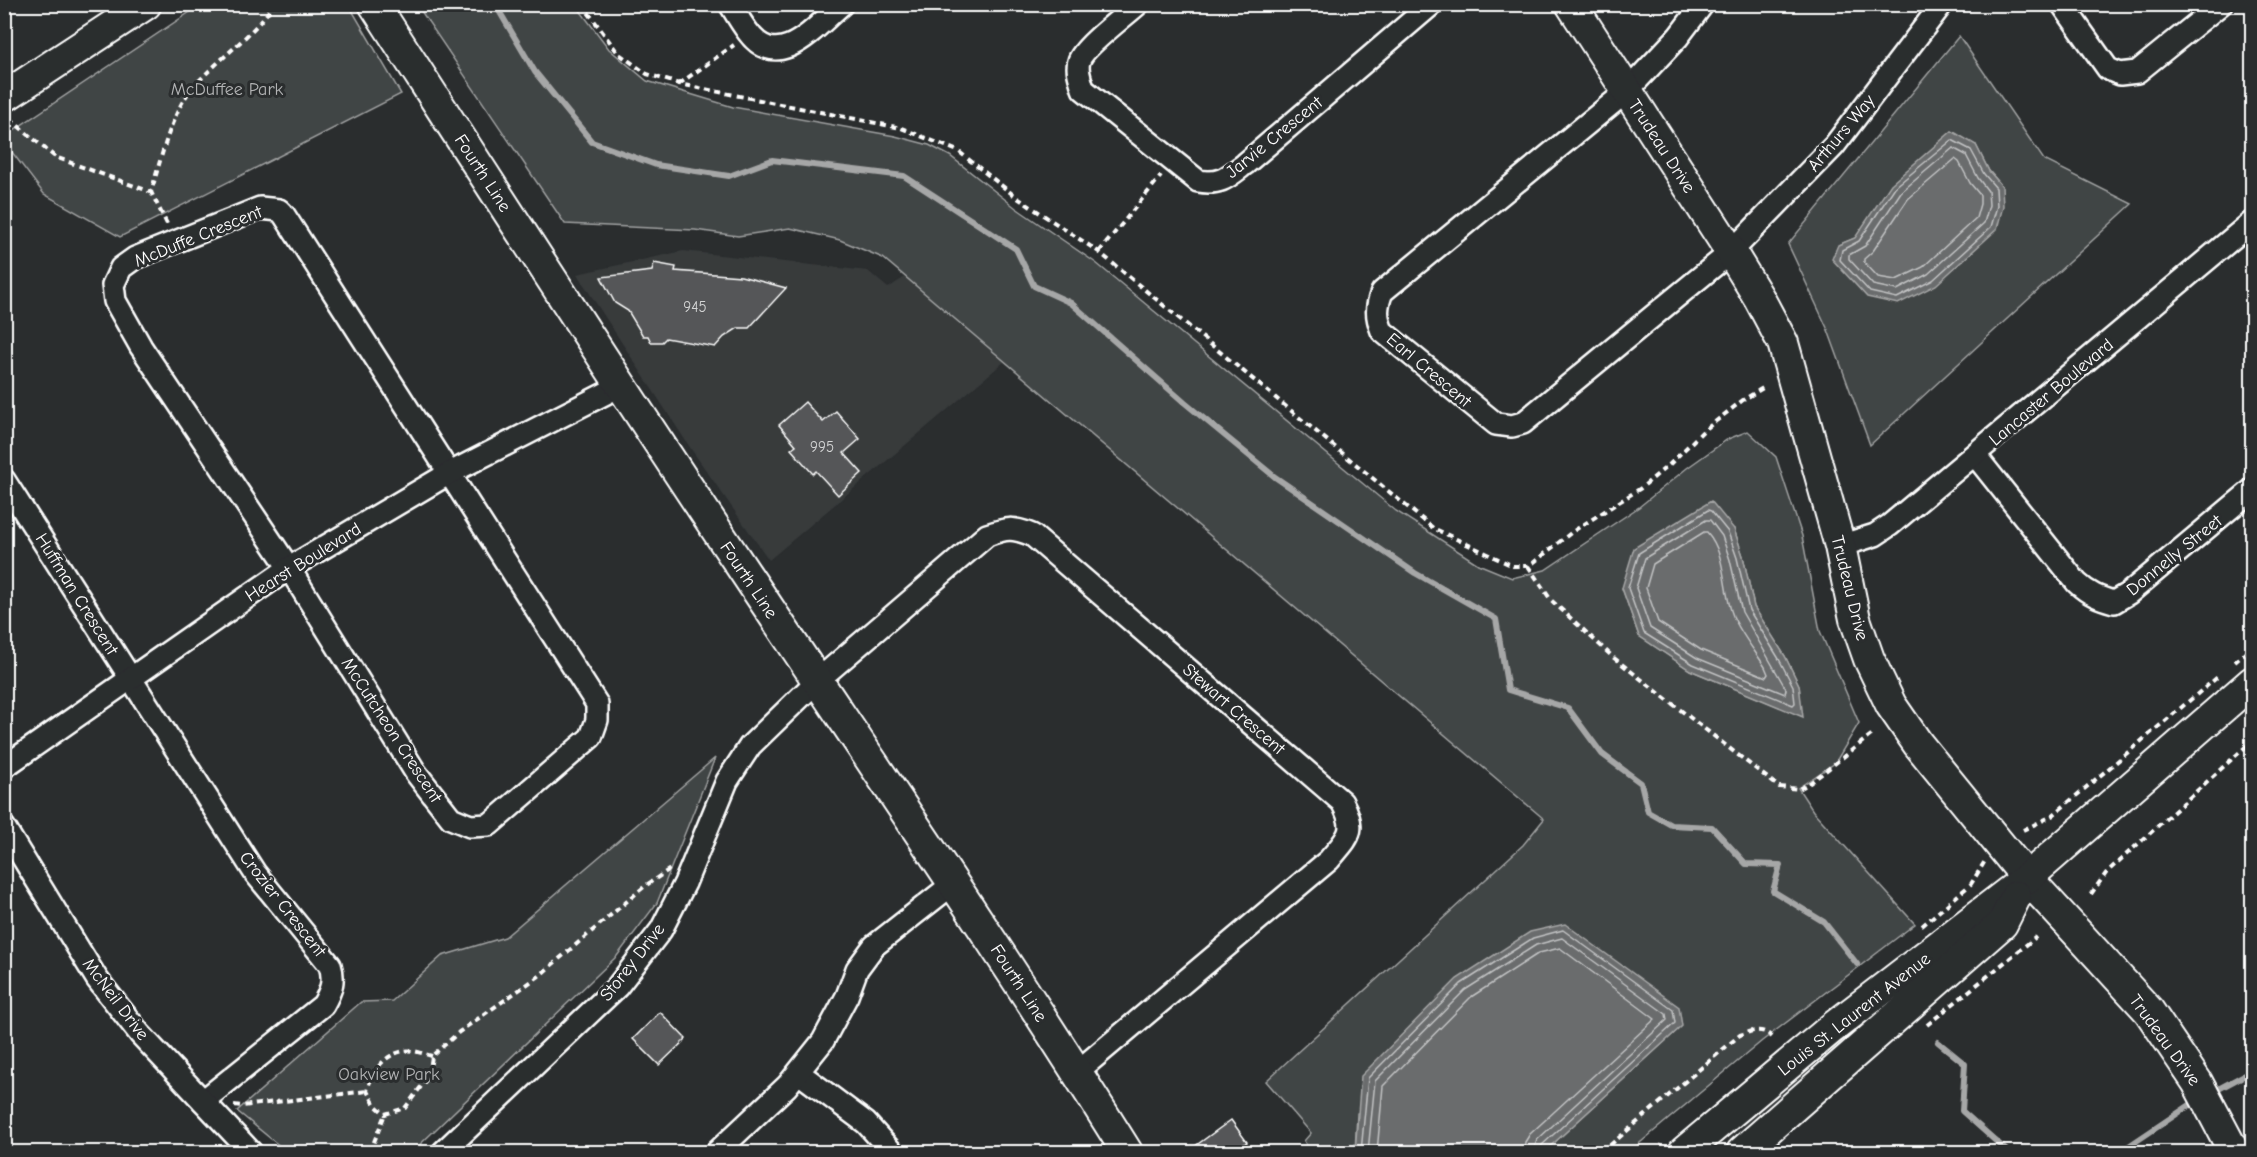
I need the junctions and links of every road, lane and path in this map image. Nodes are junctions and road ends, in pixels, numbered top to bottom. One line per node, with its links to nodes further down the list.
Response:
1 (146, 4): 17 (main road)
2 (274, 4): 20 (path)
3 (375, 4): 25 (main road, Fourth Line)
4 (582, 4): 15 (path)
5 (730, 4): 14 (street)
6 (842, 4): 14 (street)
7 (1138, 4): 19 (street, Jarvie Crescent)
8 (1432, 4): 19 (street, Jarvie Crescent)
9 (1571, 4): 16 (main road, Trudeau Drive)
10 (1703, 4): 16 (street, Earl Crescent)
11 (1942, 4): 24 (street, Arthurs Way)
12 (2062, 4): 13 (street)
13 (2221, 4)
14 (749, 34): 15 (path)
15 (679, 84): 23 (path)
16 (1626, 92): 24 (main road, Trudeau Drive); 24 (street, Earl Crescent)
17 (4, 96)
18 (4, 115): 20 (path)
19 (1173, 162): 23 (path)
20 (151, 192): 22 (path)
21 (2253, 222): 27 (street, Lancaster Boulevard)
22 (176, 241): 28 (street, McDuffe Crescent); 33 (street, McDuffe Crescent)
23 (1099, 252): 32 (path)
24 (1731, 252): 31 (main road, Trudeau Drive)
25 (620, 386): 28 (street, Hearst Boulevard); 38 (main road, Fourth Line)
26 (1766, 386): 32 (path)
27 (1975, 455): 30 (street, Donnelly Street); 31 (street, Lancaster Boulevard)
28 (448, 474): 33 (street, Hearst Boulevard); 33 (street, McCutcheon Crescent)
29 (4, 480): 37 (street, Huffman Crescent)
30 (2253, 490)
31 (1840, 546): 45 (main road, Trudeau Drive)
32 (1528, 566): 39 (path)
33 (289, 568): 37 (street, Hearst Boulevard)
34 (2253, 647): 36 (path)
35 (2225, 670): 43 (path)
36 (2243, 672): 45 (main road, Louis St. Laurent Avenue)
37 (130, 678): 41 (street, Hearst Boulevard); 57 (street, Crozier Crescent)
38 (817, 681): 44 (street, Storey Drive); 46 (main road, Fourth Line); 54 (street, Stewart Crescent)
39 (1875, 732)
40 (2253, 741): 47 (path)
41 (4, 767)
42 (4, 827): 57 (street, McNeil Drive)
43 (2023, 830)
44 (699, 849): 53 (path); 61 (street, Storey Drive)
45 (2027, 878): 66 (main road, Louis St. Laurent Avenue); 67 (main road, Louis St. Laurent Avenue); 68 (main road, Trudeau Drive)
46 (954, 883): 54 (main road, Fourth Line); 55 (street)
47 (2089, 894)
48 (2036, 937): 50 (path)
49 (2023, 938): 50 (path)
50 (2028, 944): 51 (path)
51 (1922, 1029)
52 (1772, 1037): 65 (path)
53 (432, 1056): 56 (path); 58 (path)
54 (1077, 1072): 64 (main road, Fourth Line)
55 (799, 1073): 62 (street); 63 (street)
56 (367, 1091): 57 (path); 58 (path)
57 (203, 1101): 59 (street, McNeil Drive)
58 (385, 1114): 60 (path)
59 (250, 1152)
60 (370, 1152)
61 (443, 1152)
62 (717, 1152)
63 (892, 1152)
64 (1126, 1152)
65 (1602, 1152)
66 (1684, 1152)
67 (1742, 1152)
68 (2234, 1152)

